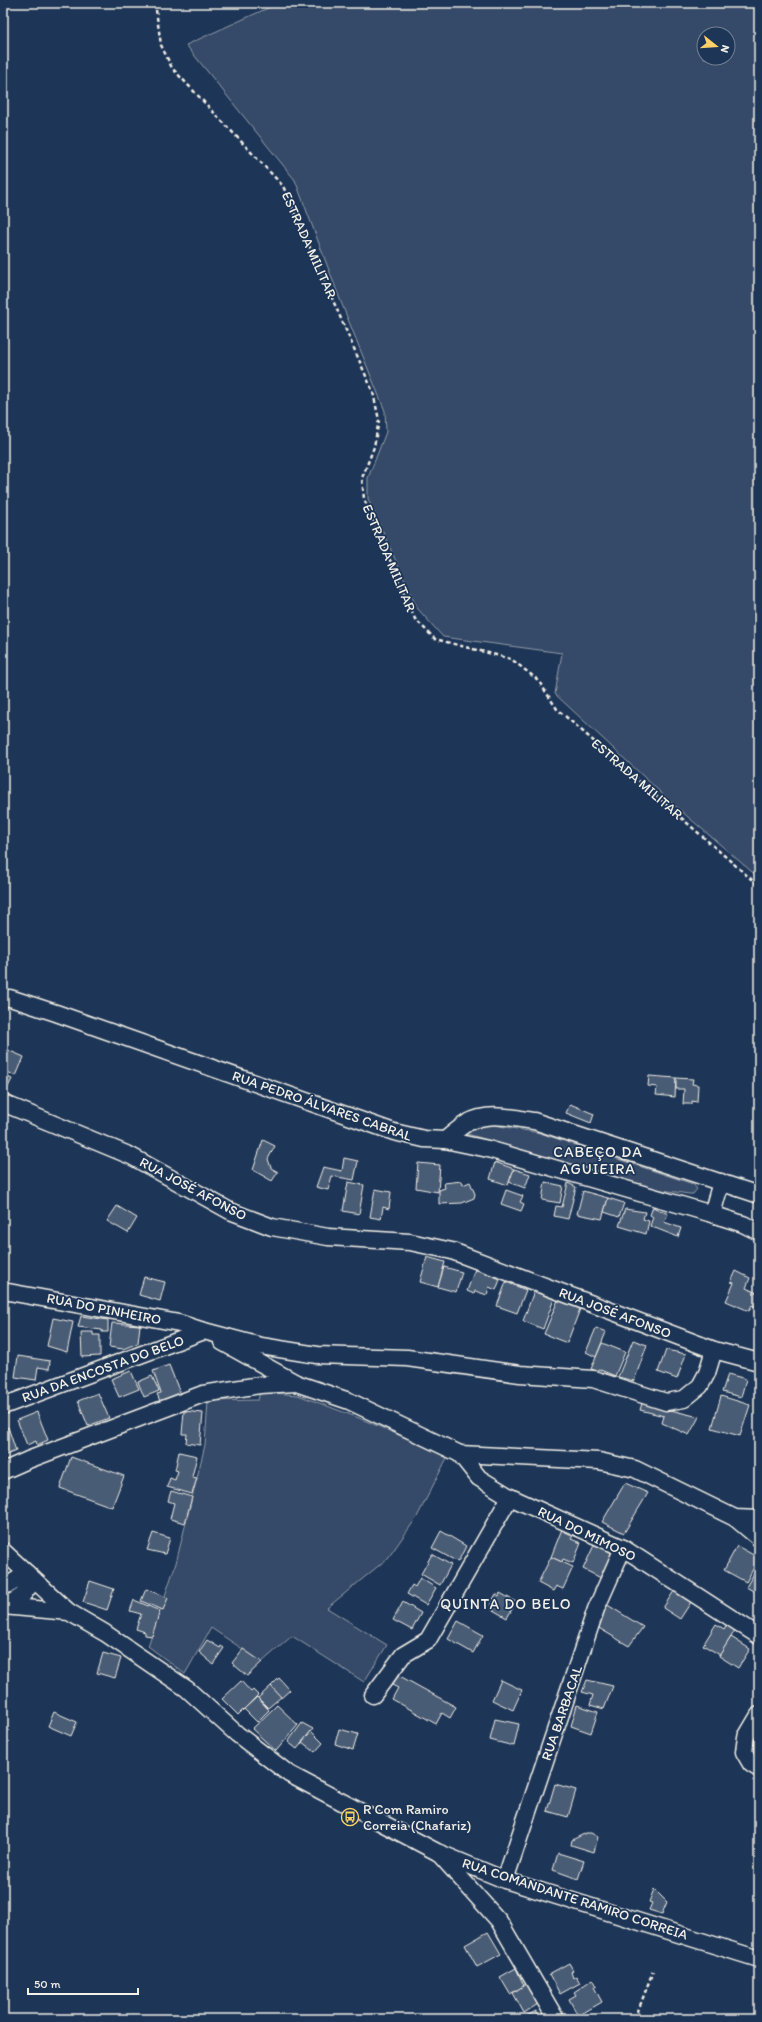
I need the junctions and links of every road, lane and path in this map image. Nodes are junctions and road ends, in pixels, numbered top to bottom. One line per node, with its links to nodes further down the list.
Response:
1 (155, 3): 2 (path, ESTRADA MILITAR)
2 (759, 886)
3 (3, 998): 5 (street, RUA PEDRO ÁLVARES CABRAL)
4 (3, 1103): 12 (street, RUA JOSÉ AFONSO)
5 (445, 1140): 6 (street); 8 (street, RUA PEDRO ÁLVARES CABRAL)
6 (721, 1182): 7 (street); 8 (street)
7 (759, 1195)
8 (712, 1214): 9 (street, RUA PEDRO ÁLVARES CABRAL)
9 (759, 1232)
10 (3, 1291): 11 (street, RUA DO PINHEIRO)
11 (204, 1331): 12 (street); 14 (street); 15 (street, RUA DA ENCOSTA DO BELO)
12 (714, 1350): 13 (street, RUA JOSÉ AFONSO)
13 (759, 1362)
14 (296, 1383): 16 (street); 17 (street)
15 (3, 1406)
16 (460, 1454): 18 (street, RUA DO MIMOSO); 19 (street)
17 (3, 1471)
18 (510, 1497): 22 (street, RUA DO MIMOSO); 29 (street)
19 (735, 1518): 20 (street); 21 (street)
20 (759, 1519)
21 (759, 1538)
22 (623, 1548): 28 (street, RUA DO MIMOSO); 33 (street, RUA BARBACAL)
23 (3, 1551): 24 (street)
24 (30, 1577): 25 (street); 26 (street, RUA COMANDANTE RAMIRO CORREIA); 27 (street)
25 (3, 1586)
26 (5, 1606): 27 (street, RUA COMANDANTE RAMIRO CORREIA)
27 (68, 1612): 32 (street, RUA COMANDANTE RAMIRO CORREIA)
28 (759, 1636)
29 (373, 1695)
30 (759, 1715): 31 (street)
31 (759, 1769)
32 (437, 1852): 33 (street, RUA COMANDANTE RAMIRO CORREIA); 36 (street)
33 (505, 1880): 34 (street, RUA COMANDANTE RAMIRO CORREIA)
34 (759, 1958)
35 (653, 1971): 37 (path)
36 (556, 2019)
37 (635, 2019)

